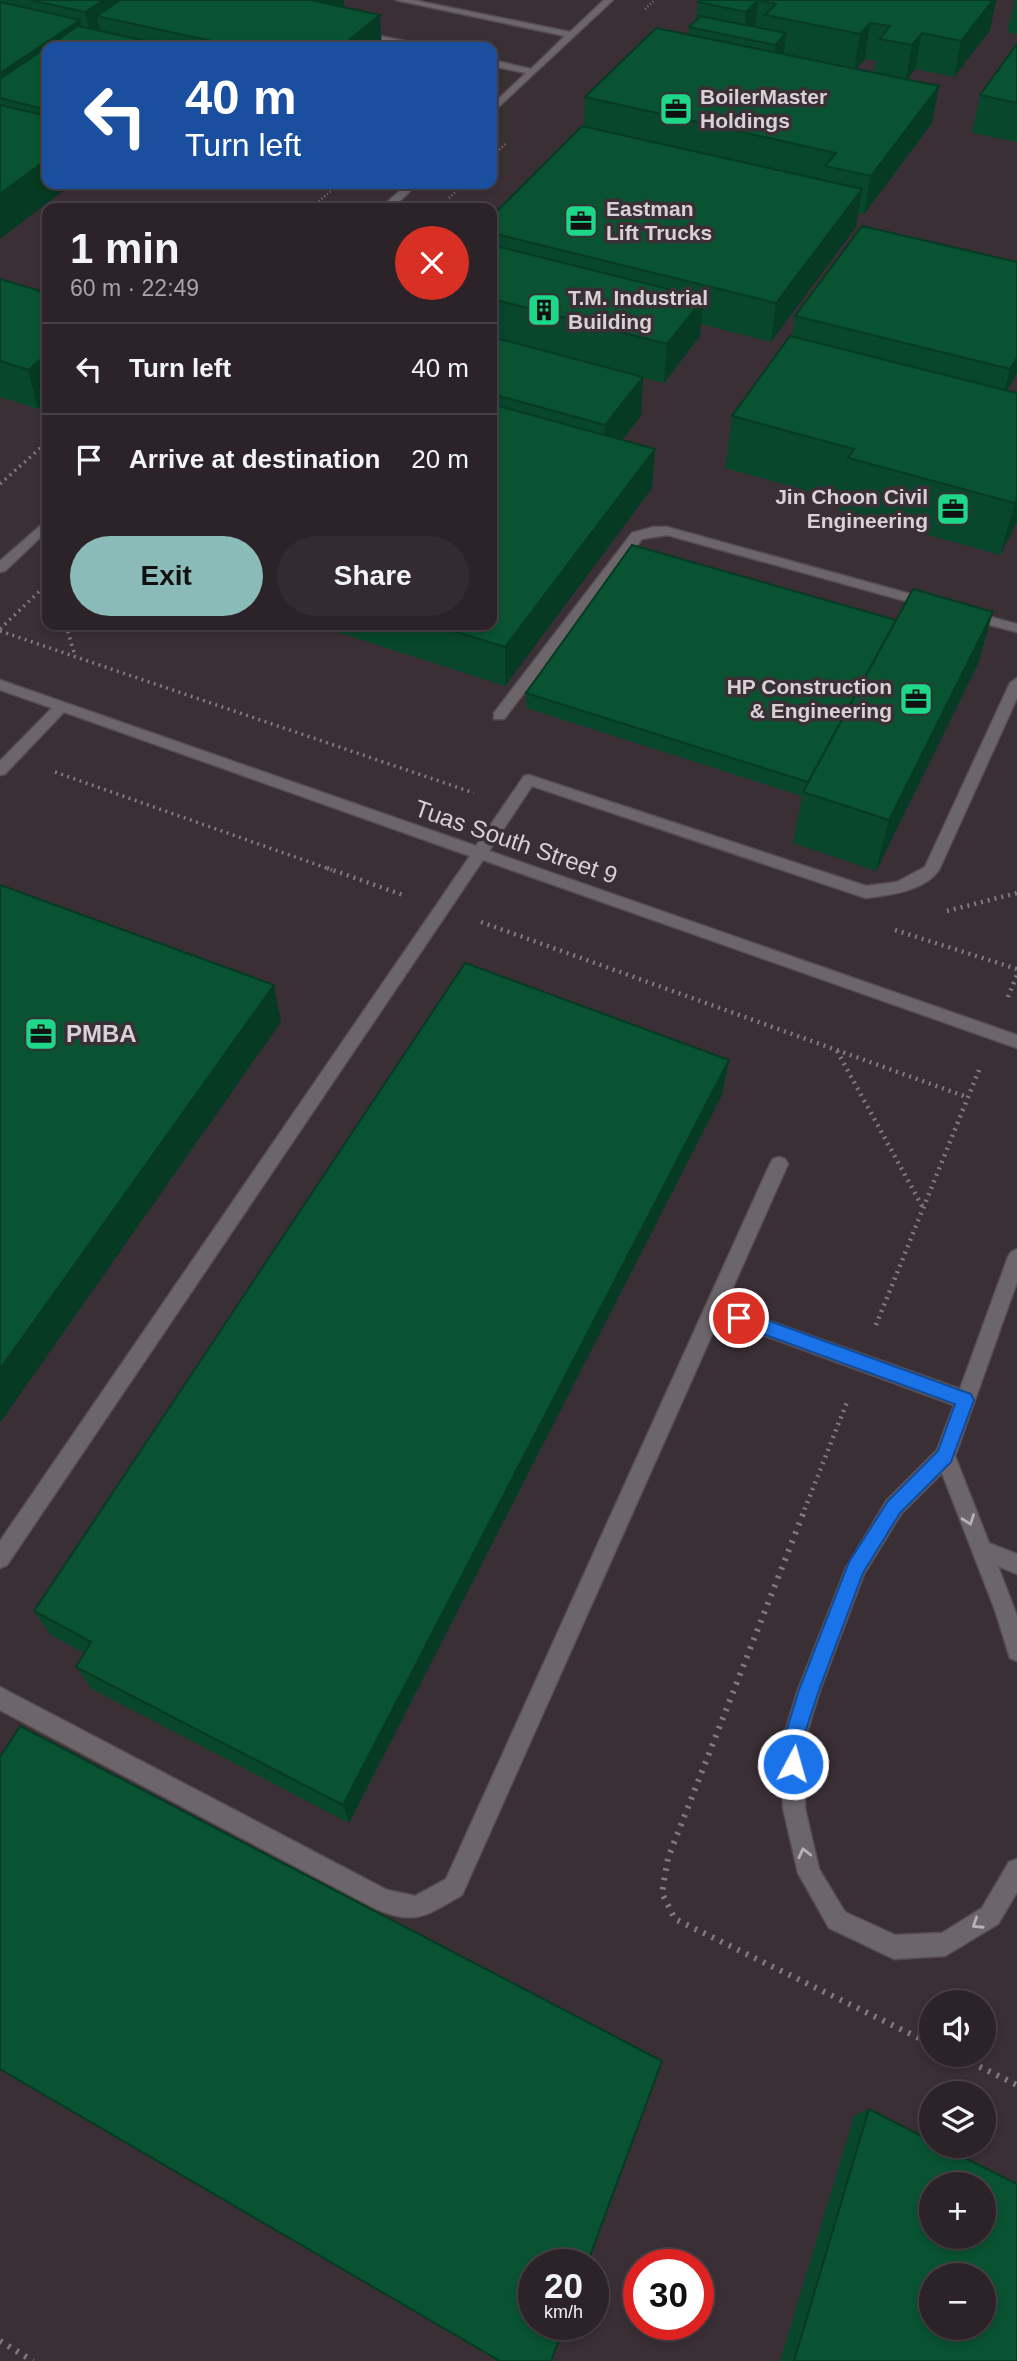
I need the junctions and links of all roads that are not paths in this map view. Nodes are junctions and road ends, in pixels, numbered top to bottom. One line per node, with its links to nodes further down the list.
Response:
1 (400, 0): 4 (street)
2 (609, 0): 4 (street)
3 (347, 32): 5 (street)
4 (572, 35): 7 (street)
5 (394, 42)
6 (497, 64): 7 (street)
7 (533, 72): 8 (street)
8 (497, 105)
9 (407, 189): 10 (street)
10 (392, 203)
11 (42, 529): 12 (street)
12 (0, 568)
13 (1017, 628): 17 (street)
14 (1017, 683): 19 (street)
15 (0, 685): 16 (street, Tuas South Street 9)
16 (62, 706): 18 (street); 19 (street, Tuas South Street 9)
17 (499, 716)
18 (0, 770)
19 (480, 853): 20 (street, Tuas South Street 9); 27 (street)
20 (1017, 1042)
21 (779, 1164): 23 (street)
22 (1017, 1257): 24 (street)
23 (714, 1309): 24 (street); 30 (street)
24 (965, 1400): 25 (street)
25 (945, 1456): 26 (street, one-way to 26); 31 (street, one-way to 25)
26 (979, 1549): 28 (street); 29 (street)
27 (0, 1558)
28 (1017, 1564)
29 (1017, 1651)
30 (0, 1698)
31 (1017, 1870)

